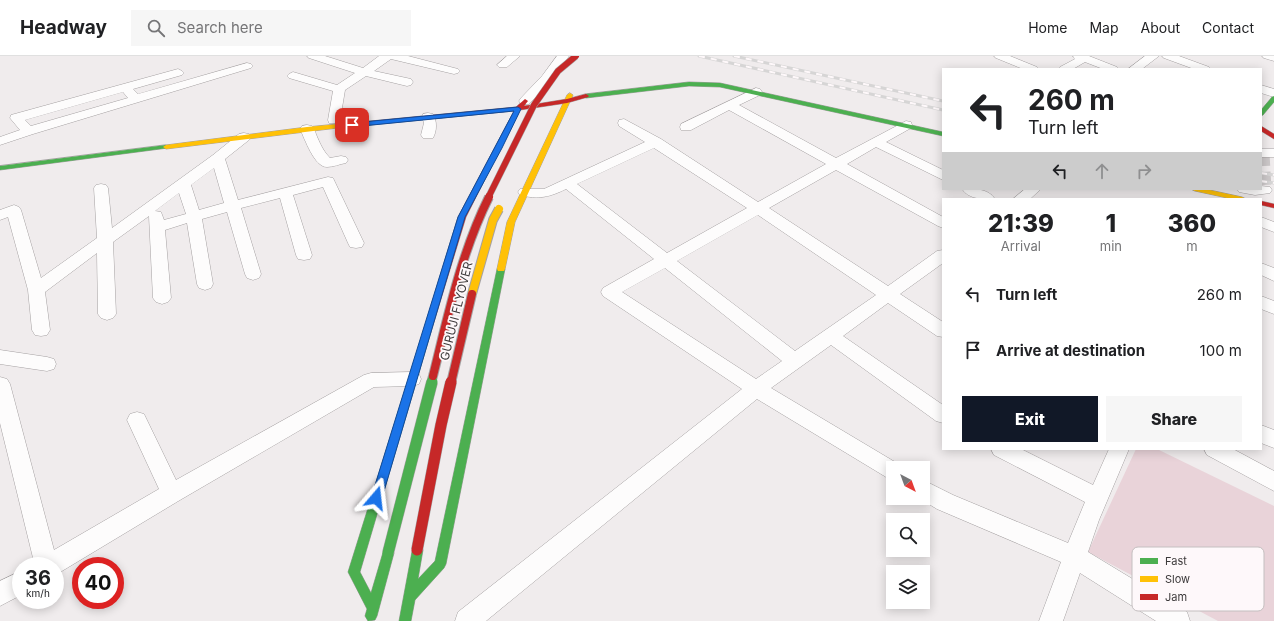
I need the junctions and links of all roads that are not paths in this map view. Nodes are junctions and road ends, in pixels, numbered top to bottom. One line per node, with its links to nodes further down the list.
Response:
1 (312, 56): 21 (street)
2 (387, 56): 21 (street)
3 (394, 56): 20 (street)
4 (514, 56): 13 (street)
5 (563, 56): 35 (street)
6 (1000, 56): 15 (street)
7 (1153, 56): 18 (street)
8 (1168, 56): 19 (street)
9 (1268, 56): 12 (street)
10 (1082, 57): 16 (street); 17 (street)
11 (580, 58): 23 (main road, GURUJI FLYOVER); 127 (main road, GURUJI FLYOVER, bridge)
12 (1274, 58)
13 (503, 65)
14 (247, 66): 34 (street)
15 (1030, 68)
16 (1066, 68)
17 (1110, 68)
18 (1135, 68)
19 (1202, 68)
20 (454, 71)
21 (365, 72): 25 (street); 28 (street)
22 (178, 73): 26 (street)
23 (570, 73)
24 (293, 76): 28 (street)
25 (407, 82)
26 (126, 87): 34 (street); 45 (street)
27 (1262, 89): 30 (street)
28 (339, 90): 40 (street)
29 (756, 92): 32 (main road); 36 (street); 42 (main road)
30 (1274, 93)
31 (554, 96): 38 (main road)
32 (568, 98): 35 (main road); 67 (main road)
33 (1274, 98): 37 (main road)
34 (134, 100): 45 (street)
35 (521, 105): 39 (main road); 40 (main road); 105 (main road)
36 (729, 105): 50 (street); 56 (street)
37 (1262, 113)
38 (543, 114)
39 (428, 118): 43 (main road); 47 (street)
40 (334, 120): 54 (main road)
41 (624, 123): 50 (street)
42 (906, 125): 46 (main road); 52 (street)
43 (307, 129): 48 (main road); 55 (street)
44 (1262, 129): 49 (main road)
45 (28, 131): 51 (street)
46 (942, 134)
47 (428, 135)
48 (244, 137): 53 (street); 57 (main road)
49 (1274, 137)
50 (675, 139): 60 (street); 77 (street)
51 (0, 141)
52 (876, 142): 56 (street); 58 (street)
53 (218, 158): 59 (street); 75 (street)
54 (0, 159)
55 (340, 160)
56 (838, 163): 77 (street); 80 (street)
57 (0, 168)
58 (942, 175)
59 (183, 183): 74 (street); 79 (street)
60 (567, 183): 67 (street); 88 (street)
61 (101, 188): 84 (street)
62 (970, 190): 70 (street)
63 (1033, 190): 71 (street)
64 (1198, 190): 68 (main road)
65 (1250, 190): 69 (street)
66 (285, 192): 75 (street); 85 (street); 86 (street)
67 (525, 192): 126 (main road)
68 (1215, 196): 72 (main road)
69 (1263, 197): 76 (main road)
70 (986, 198)
71 (1021, 198)
72 (1233, 198)
73 (503, 199): 126 (main road, GURUJI FLYOVER, bridge)
74 (155, 203): 82 (street); 84 (street)
75 (232, 206): 79 (street); 90 (street)
76 (1274, 206)
77 (758, 208): 88 (street); 94 (street)
78 (0, 215): 93 (street)
79 (194, 216): 82 (street); 92 (street)
80 (942, 222)
81 (1262, 222): 83 (street)
82 (158, 226): 95 (street)
83 (1274, 227)
84 (105, 240): 93 (street); 98 (street)
85 (356, 243)
86 (304, 255)
87 (942, 256): 94 (street)
88 (665, 260): 103 (street); 106 (street)
89 (1262, 269): 91 (street)
90 (253, 274)
91 (1274, 275)
92 (205, 284)
93 (36, 290): 99 (street)
94 (888, 295): 100 (street); 101 (street)
95 (162, 298)
96 (1262, 302): 97 (street)
97 (1274, 308)
98 (107, 314)
99 (41, 330)
100 (942, 330)
101 (831, 336): 103 (street); 108 (street)
102 (0, 357): 104 (street)
103 (795, 361): 106 (street)
104 (47, 364)
105 (412, 379): 117 (street); 127 (main road)
106 (756, 389): 115 (street); 131 (street)
107 (1, 391): 120 (street)
108 (942, 414)
109 (137, 420): 117 (street)
110 (1262, 434): 111 (street)
111 (1274, 440)
112 (1003, 450): 119 (street)
113 (1119, 450): 119 (street)
114 (1216, 450): 116 (street)
115 (886, 467)
116 (1274, 482)
117 (172, 493): 121 (street)
118 (930, 493): 122 (street)
119 (1098, 498): 122 (street)
120 (46, 557)
121 (63, 557)
122 (1075, 557): 124 (street); 132 (street)
123 (12, 587): 125 (street)
124 (1132, 592)
125 (0, 594)
126 (409, 598): 130 (main road, GURUJI FLYOVER)
127 (373, 609): 129 (main road, GURUJI FLYOVER)
128 (1162, 611): 133 (street)
129 (370, 621)
130 (405, 621)
131 (467, 621)
132 (1051, 621)
133 (1178, 621)

